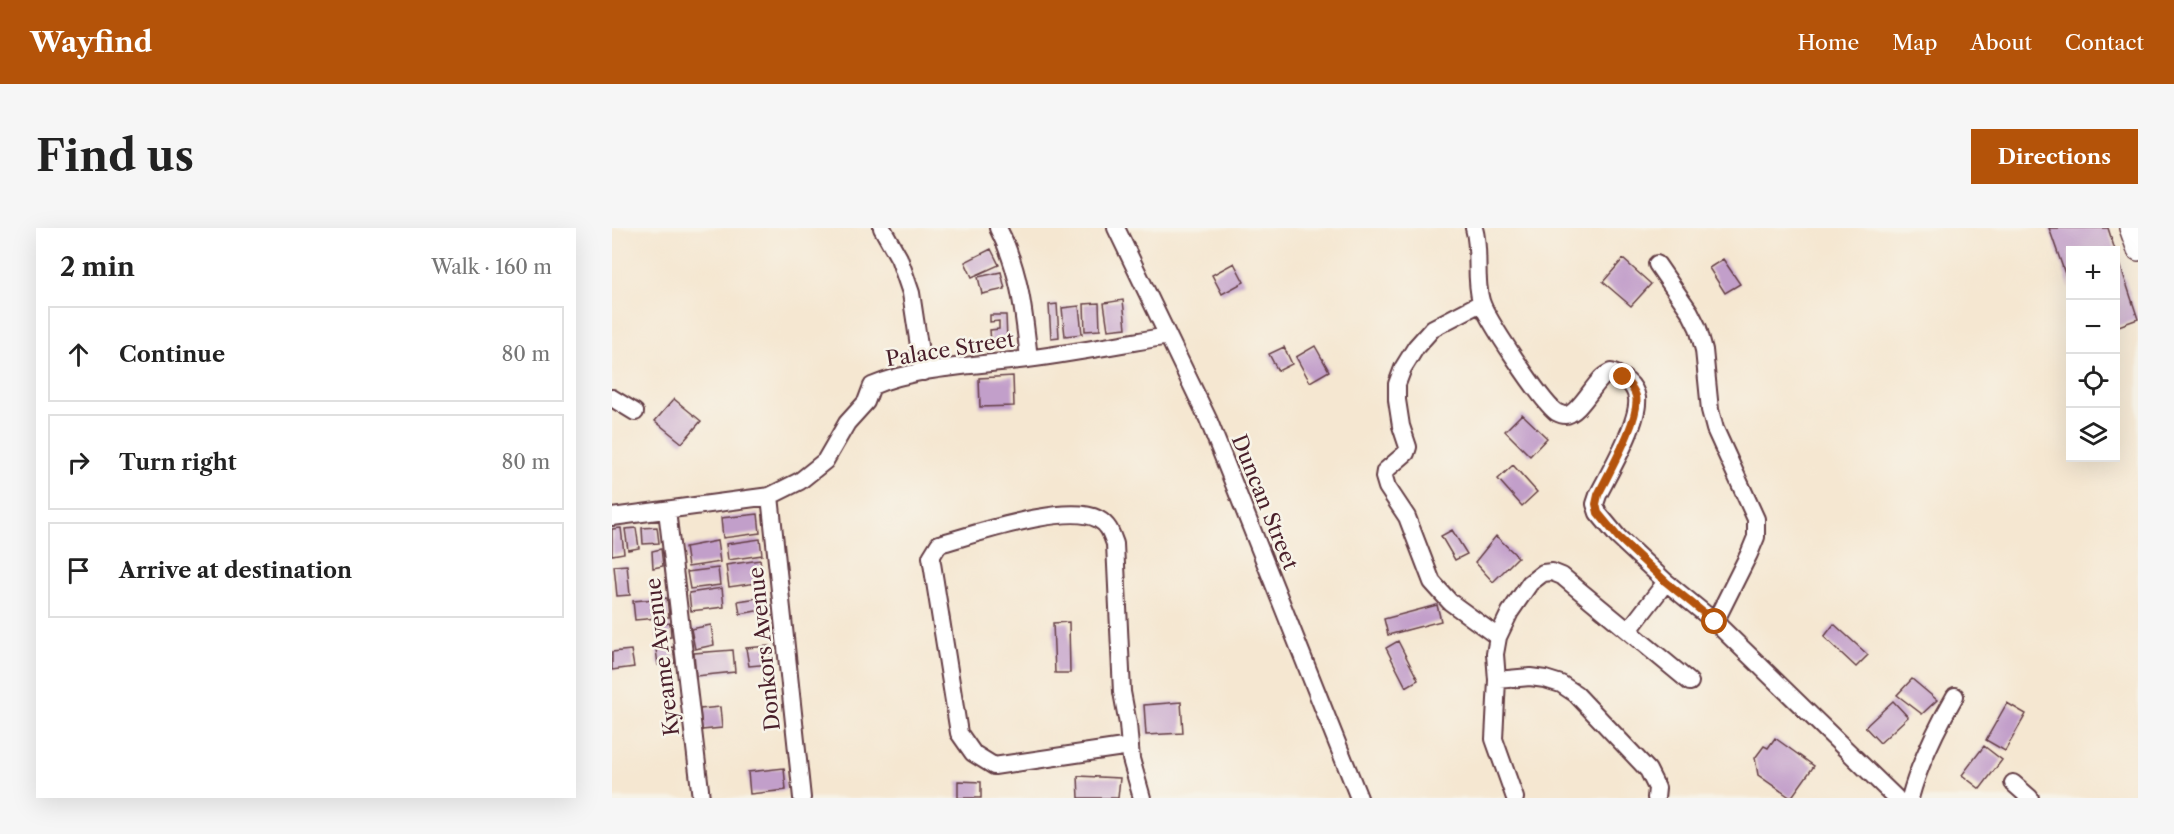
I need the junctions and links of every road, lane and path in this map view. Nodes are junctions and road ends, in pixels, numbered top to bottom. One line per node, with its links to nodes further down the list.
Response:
1 (882, 228): 11 (street)
2 (998, 228): 10 (street)
3 (1116, 228): 9 (street, Duncan Street)
4 (1474, 228): 8 (street)
5 (2130, 228): 6 (main road)
6 (2138, 250)
7 (1657, 264): 18 (street)
8 (1482, 303): 17 (street); 20 (street)
9 (1168, 336): 10 (street, Palace Street); 29 (street, Duncan Street)
10 (1029, 359): 11 (street, Palace Street)
11 (923, 372): 14 (street, Palace Street)
12 (612, 398): 13 (street)
13 (634, 412)
14 (770, 496): 15 (street, Palace Street); 27 (street, Donkors Avenue)
15 (667, 510): 16 (street, Palace Street); 26 (street, Kyeame Avenue)
16 (612, 517)
17 (1666, 582): 18 (street); 19 (street)
18 (1715, 622): 32 (street)
19 (1629, 630): 20 (street); 22 (street)
20 (1498, 637): 21 (street)
21 (1497, 680): 30 (street); 31 (street)
22 (1690, 682)
23 (1955, 696): 33 (street)
24 (1130, 746): 24 (street); 28 (street)
25 (2013, 783): 34 (street)
26 (701, 798)
27 (802, 798)
28 (1142, 798)
29 (1359, 798)
30 (1515, 798)
31 (1656, 798)
32 (1896, 798)
33 (1910, 798)
34 (2030, 798)

